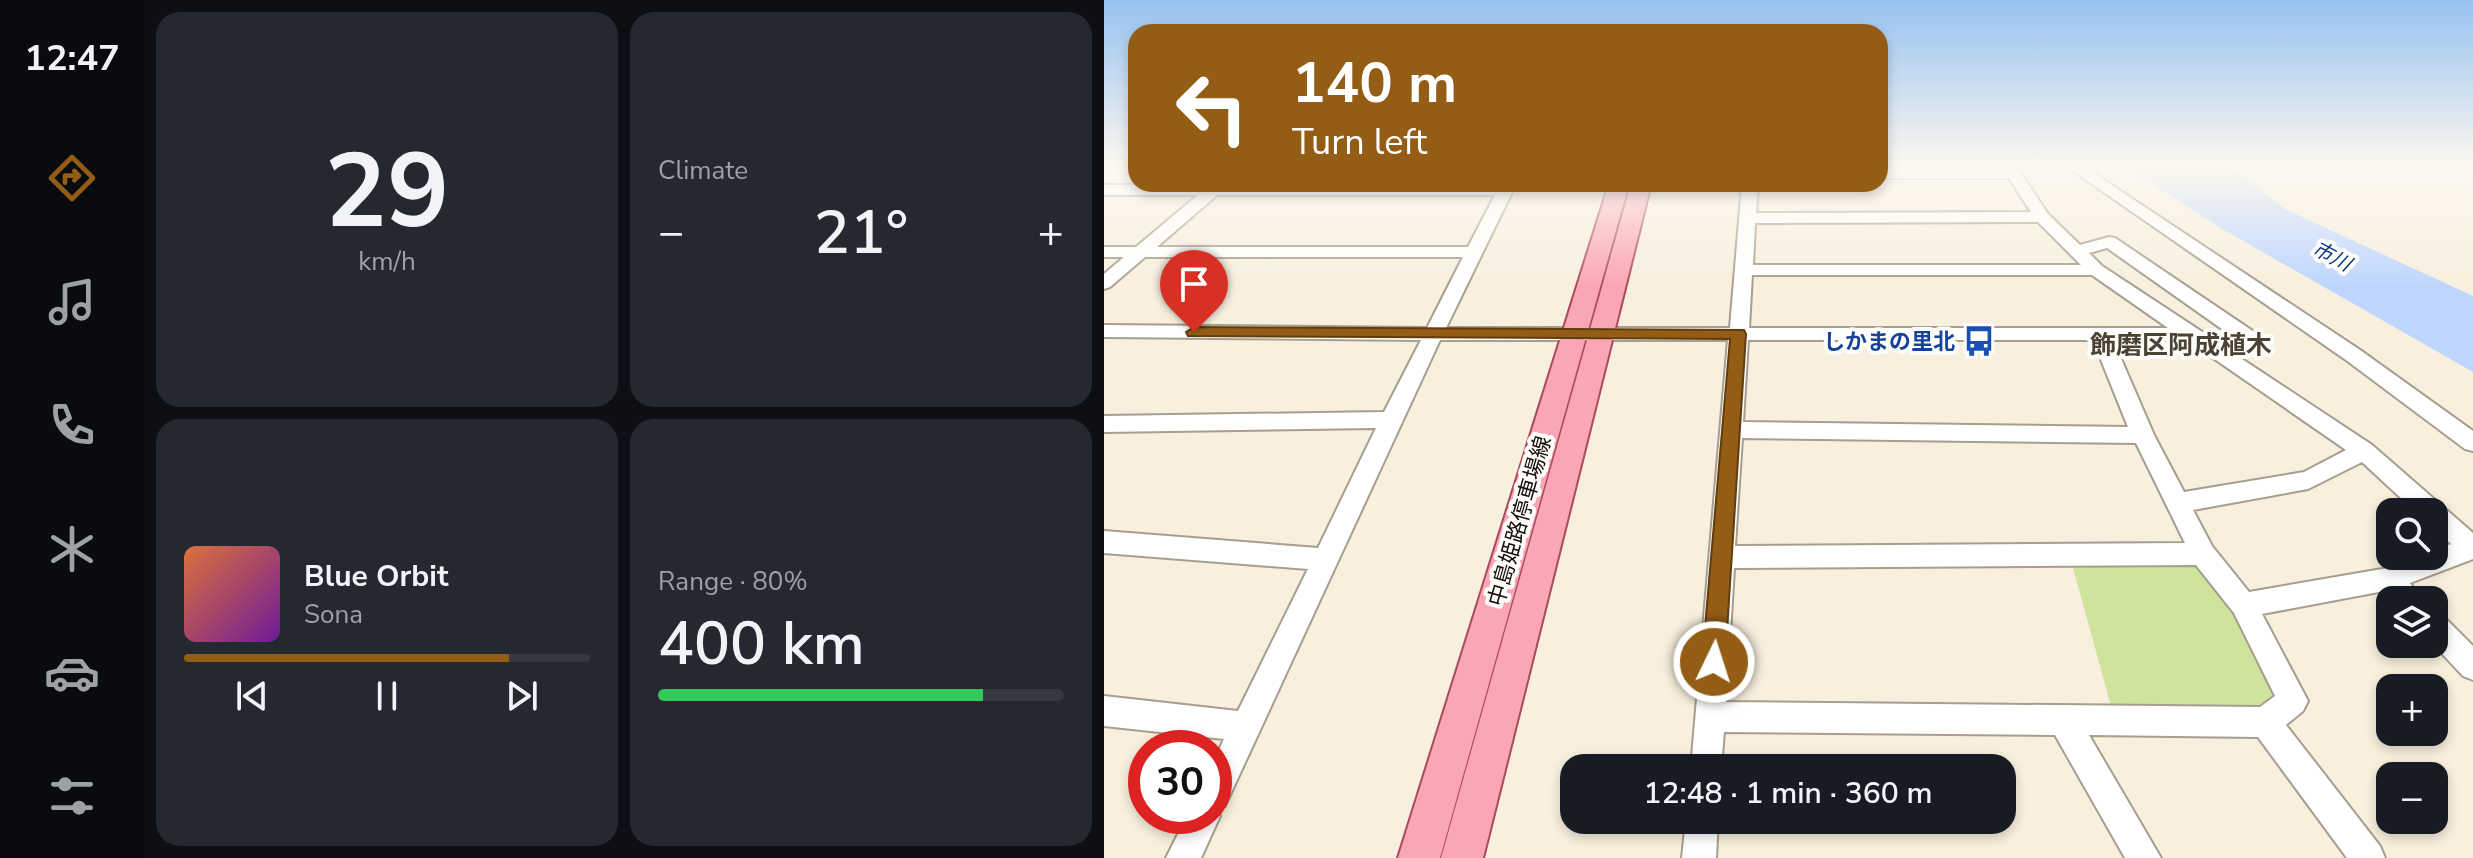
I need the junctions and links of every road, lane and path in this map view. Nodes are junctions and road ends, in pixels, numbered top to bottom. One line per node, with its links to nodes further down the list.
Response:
1 (1195, 206): 12 (street)
2 (1497, 206): 13 (street)
3 (1614, 206): 19 (main road, 中島姫路停車場線)
4 (1633, 206): 19 (main road, 中島姫路停車場線)
5 (1749, 206): 9 (street)
6 (2035, 206): 8 (street)
7 (2133, 206): 28 (street)
8 (2042, 217): 9 (street); 10 (street)
9 (1748, 218): 14 (street)
10 (2078, 251): 15 (street); 23 (street)
11 (1104, 252): 12 (street)
12 (1142, 252): 13 (street); 16 (street)
13 (1475, 252): 18 (street)
14 (1743, 270): 15 (street); 20 (street)
15 (2096, 270): 21 (street)
16 (1104, 283)
17 (1104, 331): 18 (street)
18 (1433, 334): 19 (street); 24 (street)
19 (1588, 334): 20 (street); 51 (main road, 中島姫路停車場線); 52 (main road, 中島姫路停車場線)
20 (1738, 334): 22 (street); 26 (street)
21 (2191, 334): 22 (street); 23 (street)
22 (2101, 335): 27 (street)
23 (2228, 359): 29 (street)
24 (1391, 420): 25 (street); 35 (street)
25 (1104, 424)
26 (1731, 430): 27 (street); 34 (street)
27 (2143, 435): 30 (street)
28 (2473, 443)
29 (2364, 451): 30 (street); 32 (street)
30 (2177, 503): 33 (street)
31 (1104, 542): 35 (street)
32 (2472, 548): 36 (street)
33 (2203, 554): 34 (street); 38 (street)
34 (1722, 557): 42 (street)
35 (1325, 559): 45 (street)
36 (2389, 579): 37 (street); 38 (street)
37 (2396, 586)
38 (2243, 605): 44 (street)
39 (2448, 640): 40 (street)
40 (2473, 666)
41 (1104, 711): 45 (street)
42 (1710, 717): 43 (street); 46 (street)
43 (2064, 722): 44 (street); 54 (street)
44 (2265, 722): 55 (street)
45 (1247, 727): 47 (street)
46 (1707, 754)
47 (1232, 758)
48 (1195, 834): 50 (street)
49 (1701, 834): 53 (street)
50 (1183, 858)
51 (1419, 858)
52 (1462, 858)
53 (1699, 858)
54 (2144, 858)
55 (2368, 858)

